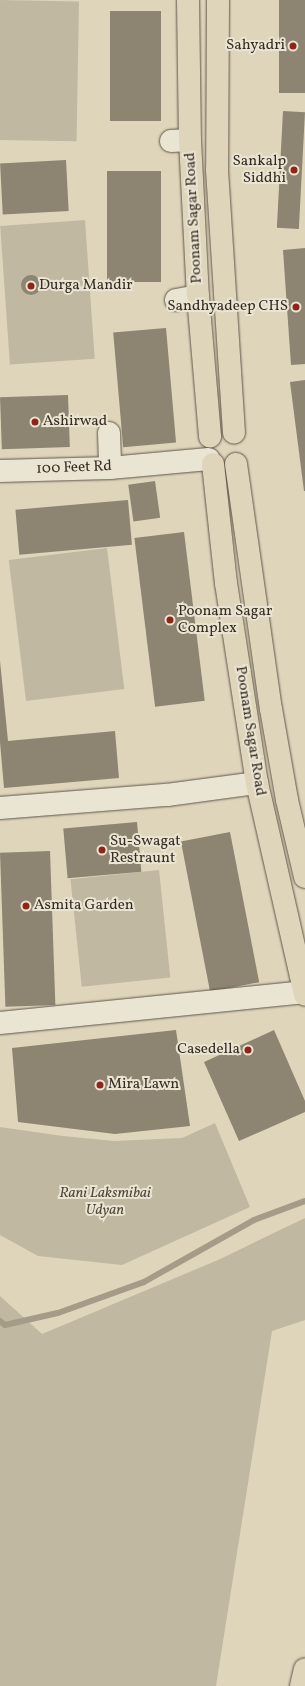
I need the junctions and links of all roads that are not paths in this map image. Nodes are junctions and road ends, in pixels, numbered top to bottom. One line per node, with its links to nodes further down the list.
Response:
1 (188, 0): 3 (main road, Poonam Sagar Road)
2 (218, 0): 5 (main road, Poonam Sagar Road)
3 (198, 296): 4 (street); 7 (main road, Poonam Sagar Road)
4 (176, 300)
5 (234, 432): 7 (main road); 9 (main road)
6 (109, 433): 10 (street)
7 (210, 436): 8 (main road)
8 (211, 462): 9 (main road); 10 (street, 100 Feet Rd); 12 (main road, Poonam Sagar Road)
9 (236, 464): 14 (main road, Poonam Sagar Road)
10 (110, 468): 11 (street, 100 Feet Rd)
11 (0, 470)
12 (257, 783): 13 (street); 15 (main road, Poonam Sagar Road)
13 (0, 808)
14 (305, 877)
15 (304, 993): 16 (street)
16 (0, 1023)
17 (305, 1669): 18 (main road)
18 (301, 1686)

